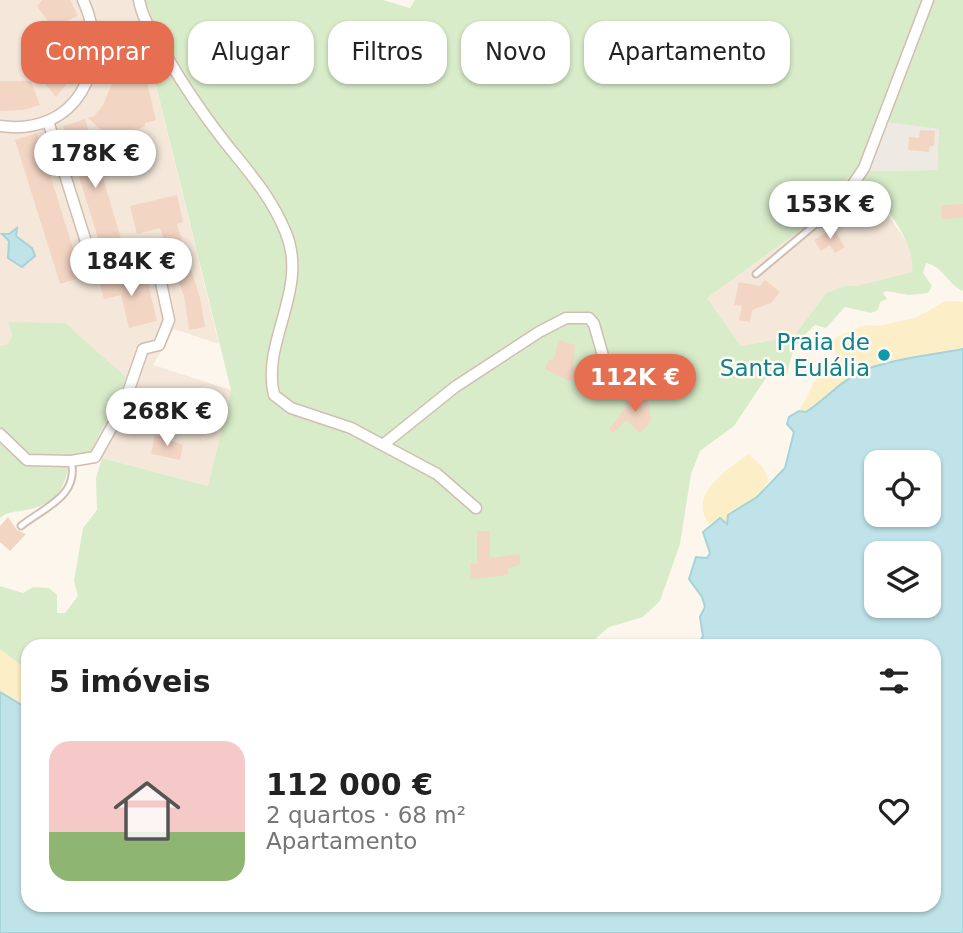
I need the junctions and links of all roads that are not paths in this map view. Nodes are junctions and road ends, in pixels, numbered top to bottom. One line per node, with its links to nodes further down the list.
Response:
1 (83, 0): 4 (street)
2 (139, 0): 12 (street)
3 (928, 0): 6 (street)
4 (48, 121): 5 (street); 8 (street)
5 (0, 126)
6 (819, 222): 9 (lane)
7 (139, 246): 8 (street)
8 (142, 266): 13 (street)
9 (756, 274)
10 (607, 370): 12 (street)
11 (0, 434): 13 (street)
12 (384, 444): 14 (street)
13 (71, 461): 15 (lane)
14 (476, 508)
15 (21, 526)

